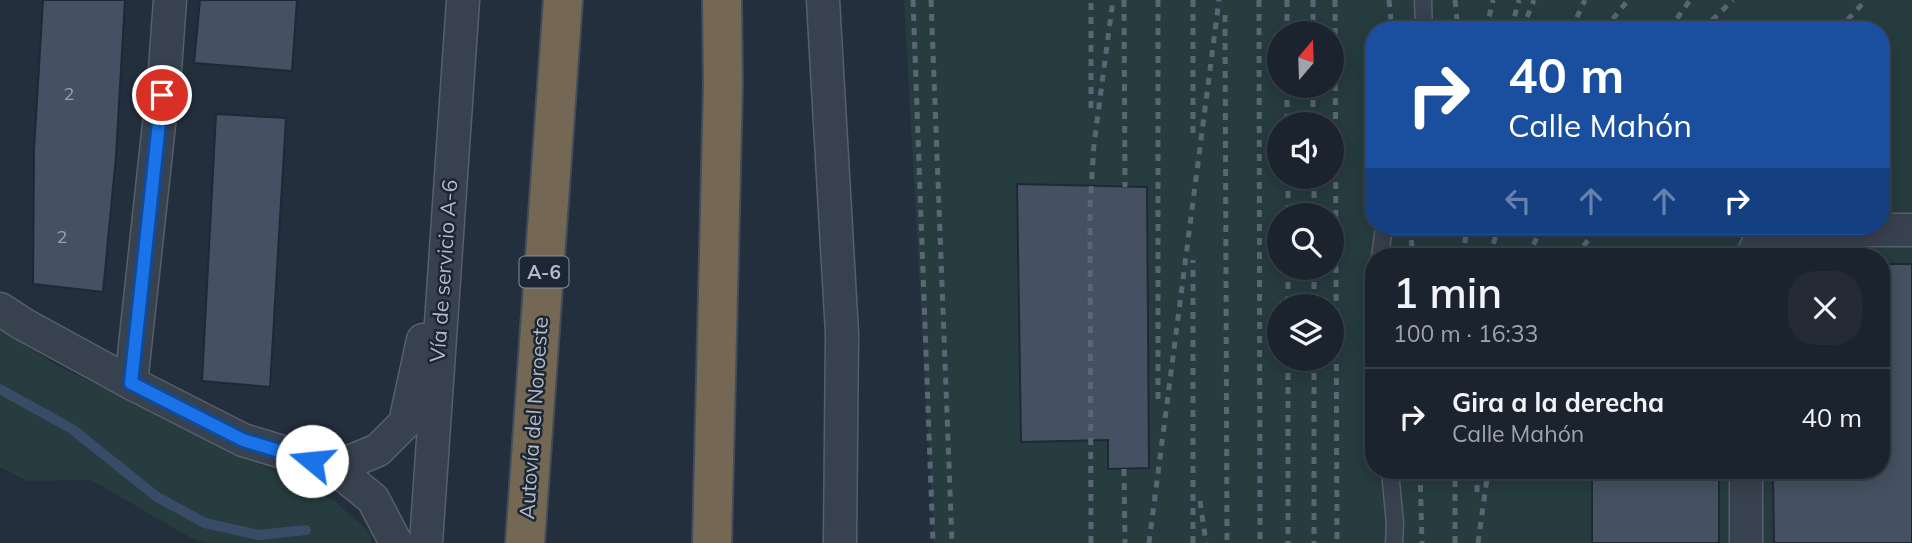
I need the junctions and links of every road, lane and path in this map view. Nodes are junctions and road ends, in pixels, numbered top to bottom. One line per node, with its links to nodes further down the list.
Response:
1 (170, 0): 14 (street)
2 (463, 0): 10 (street, Vía de servicio A-6)
3 (563, 0): 20 (highway, Autovía del Noroeste / A-6)
4 (722, 0): 21 (highway)
5 (823, 0): 22 (street)
6 (1423, 0): 7 (lane)
7 (1424, 21)
8 (1890, 230): 9 (street)
9 (1912, 230)
10 (446, 235): 15 (street); 19 (street, Vía de servicio A-6)
11 (1773, 235): 12 (street)
12 (1756, 248)
13 (0, 309): 14 (street)
14 (131, 383): 15 (street)
15 (335, 468): 18 (street)
16 (1391, 479): 23 (lane)
17 (1746, 479): 24 (street)
18 (396, 543)
19 (426, 543)
20 (525, 543)
21 (712, 543)
22 (840, 543)
23 (1394, 543)
24 (1746, 543)

